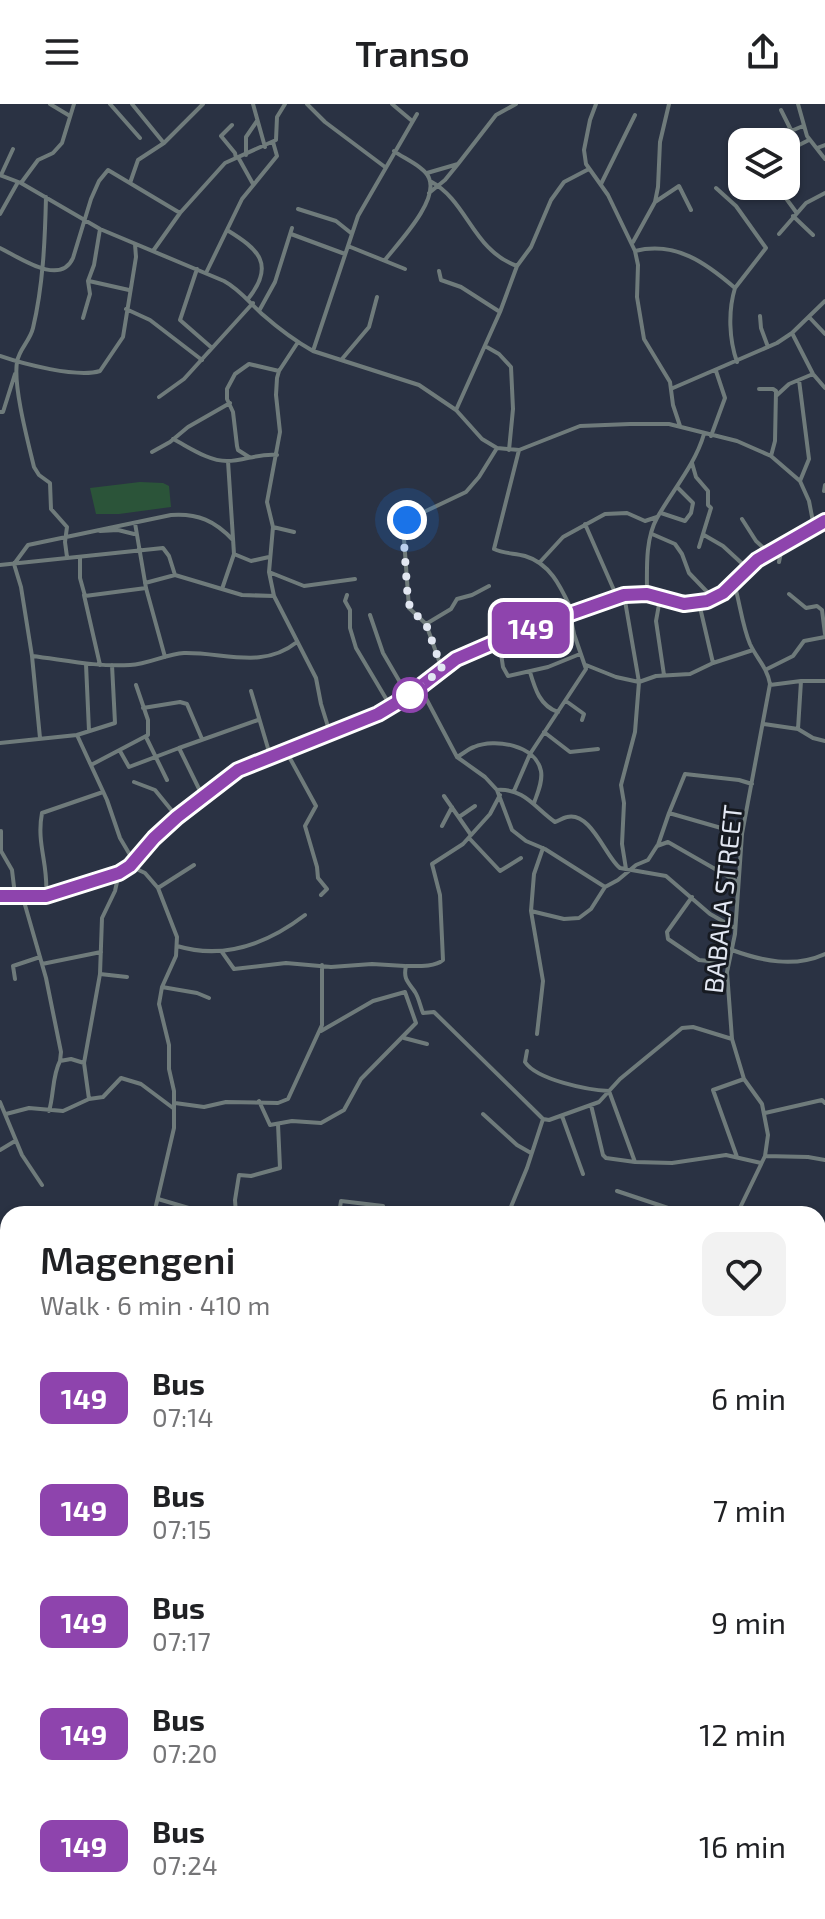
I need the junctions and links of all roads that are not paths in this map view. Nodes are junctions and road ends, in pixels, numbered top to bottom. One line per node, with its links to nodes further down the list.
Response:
1 (50, 104): 17 (street)
2 (74, 104): 17 (street)
3 (110, 104): 24 (street)
4 (132, 104): 27 (street)
5 (203, 104): 27 (street)
6 (253, 104): 18 (street)
7 (285, 104): 26 (street)
8 (307, 104): 38 (street)
9 (392, 104): 19 (street)
10 (516, 104): 37 (street)
11 (596, 104): 39 (street)
12 (669, 104): 53 (street)
13 (798, 104): 21 (street)
14 (781, 110): 22 (street)
15 (417, 114): 19 (street)
16 (635, 115): 46 (street)
17 (70, 116): 43 (street)
18 (257, 121): 30 (street); 34 (street)
19 (412, 121): 33 (street)
20 (232, 125): 35 (street)
21 (803, 126): 23 (street); 25 (street)
22 (790, 128)
23 (797, 128)
24 (140, 138)
25 (809, 140): 28 (street); 31 (street)
26 (273, 142): 30 (street); 45 (street)
27 (164, 143): 44 (street)
28 (800, 144)
29 (825, 145): 31 (street)
30 (265, 147): 34 (street)
31 (817, 148): 36 (street)
32 (13, 149): 41 (street)
33 (394, 151): 38 (street); 40 (street)
34 (246, 155): 35 (street)
35 (237, 157): 45 (street); 56 (street)
36 (825, 159)
37 (458, 164): 40 (street); 47 (street)
38 (385, 167): 62 (street)
39 (587, 170): 46 (street); 73 (street)
40 (426, 173): 42 (street)
41 (0, 175): 43 (street)
42 (430, 181): 47 (street); 49 (street)
43 (19, 182): 51 (street); 57 (street)
44 (130, 183): 56 (street); 59 (street)
45 (253, 184): 61 (street)
46 (601, 184): 66 (street)
47 (440, 186): 49 (street); 73 (street)
48 (716, 188): 80 (street)
49 (429, 193): 72 (street)
50 (825, 193): 58 (street)
51 (46, 197): 59 (street); 74 (street)
52 (786, 200): 58 (street)
53 (655, 202): 55 (street); 66 (street)
54 (298, 209): 62 (street)
55 (691, 210)
56 (180, 213): 69 (street)
57 (0, 214)
58 (795, 214): 63 (street); 64 (street)
59 (85, 220): 60 (street); 74 (street)
60 (100, 229): 65 (street); 79 (street)
61 (227, 230): 78 (street); 83 (street)
62 (351, 233): 67 (street)
63 (779, 234)
64 (813, 235)
65 (135, 244): 69 (street); 81 (street)
66 (632, 244): 70 (street)
67 (348, 246): 71 (street); 72 (street)
68 (0, 248): 74 (street)
69 (153, 251): 75 (street)
70 (635, 251): 80 (street); 107 (street)
71 (345, 254): 86 (street); 97 (street)
72 (385, 260): 76 (street)
73 (517, 266): 87 (street)
74 (42, 268): 102 (street)
75 (197, 269): 78 (street); 96 (street)
76 (405, 269)
77 (439, 271): 87 (street)
78 (206, 273): 83 (street)
79 (88, 281): 81 (street); 89 (street)
80 (735, 288): 101 (street)
81 (129, 290): 85 (street)
82 (377, 297): 99 (street)
83 (250, 301): 86 (street); 96 (street)
84 (825, 301): 90 (street)
85 (126, 309): 100 (street); 102 (street)
86 (259, 311): 93 (street)
87 (500, 312): 94 (street)
88 (760, 316): 95 (street)
89 (83, 318)
90 (810, 318): 91 (street); 92 (street)
91 (792, 333): 95 (street); 105 (street)
92 (825, 334)
93 (298, 342): 97 (street); 103 (street)
94 (485, 346): 113 (street); 120 (street)
95 (768, 347): 101 (street)
96 (212, 348): 100 (street)
97 (313, 351): 99 (street)
98 (0, 356): 102 (street)
99 (342, 359): 113 (street)
100 (202, 360): 111 (street)
101 (737, 362): 104 (street)
102 (17, 365): 114 (street); 142 (street)
103 (279, 371): 112 (street); 123 (street)
104 (716, 371): 107 (street); 117 (street)
105 (813, 374): 106 (street); 108 (street)
106 (799, 380): 110 (street); 128 (street)
107 (673, 388): 115 (street)
108 (825, 388)
109 (759, 389): 110 (street)
110 (776, 396): 124 (street)
111 (159, 397)
112 (230, 403): 118 (street); 125 (street)
113 (456, 410): 119 (street)
114 (0, 412)
115 (680, 426): 116 (street); 121 (street)
116 (704, 434): 117 (street); 127 (street)
117 (711, 436): 124 (street)
118 (173, 439): 122 (street); 126 (street)
119 (497, 448): 120 (street); 175 (street)
120 (509, 450): 121 (street)
121 (519, 450): 152 (street)
122 (152, 452)
123 (277, 455): 125 (street); 135 (street)
124 (771, 456): 128 (street)
125 (249, 457): 126 (street)
126 (228, 461): 143 (street)
127 (692, 461): 129 (street); 141 (street)
128 (800, 481): 136 (street)
129 (677, 487): 130 (street); 130 (street)
130 (659, 515): 134 (street); 139 (street)
131 (742, 519): 147 (street)
132 (825, 521): 136 (main road)
133 (135, 522): 137 (street); 140 (street); 143 (street)
134 (585, 524): 152 (street); 169 (street)
135 (273, 527): 138 (street); 151 (street)
136 (815, 529): 145 (main road)
137 (89, 531): 140 (street); 142 (street)
138 (294, 532)
139 (652, 534): 164 (street); 171 (street)
140 (135, 535): 146 (street)
141 (704, 535): 144 (street); 156 (street)
142 (65, 536): 150 (street); 154 (street)
143 (233, 540): 148 (street)
144 (699, 547)
145 (782, 547): 147 (main road); 153 (street)
146 (138, 551): 149 (street); 158 (street); 161 (street)
147 (769, 553): 156 (main road)
148 (234, 554): 151 (street); 163 (street)
149 (80, 556): 150 (street); 166 (street)
150 (67, 557): 154 (street)
151 (269, 557): 157 (street)
152 (540, 562): 173 (street)
153 (779, 562)
154 (14, 564): 155 (street); 181 (street)
155 (0, 565)
156 (748, 569): 160 (main road)
157 (269, 572): 159 (street); 168 (street)
158 (175, 575): 161 (street); 163 (street)
159 (355, 579)
160 (734, 583): 171 (main road); 179 (street, BABALA STREET)
161 (146, 586): 166 (street); 182 (street)
162 (489, 586): 175 (street)
163 (222, 589): 168 (street)
164 (647, 594): 169 (main road); 170 (main road)
165 (789, 594): 176 (street)
166 (84, 595): 185 (street)
167 (347, 595): 201 (street)
168 (274, 596): 178 (street)
169 (620, 596): 173 (main road); 194 (street)
170 (660, 598): 172 (main road); 191 (street)
171 (713, 598): 172 (main road)
172 (699, 603): 183 (street)
173 (571, 613): 177 (main road); 180 (street)
174 (370, 615): 199 (street)
175 (426, 624): 188 (street)
176 (825, 636): 189 (street)
177 (499, 640): 188 (main road); 190 (street)
178 (297, 642): 182 (street); 210 (street)
179 (753, 650): 183 (street); 189 (street, BABALA STREET)
180 (580, 654): 187 (street); 190 (street)
181 (32, 656): 184 (street); 213 (street)
182 (165, 657): 186 (street)
183 (713, 663): 191 (street)
184 (86, 664): 185 (street); 208 (street)
185 (100, 665): 186 (street)
186 (112, 665): 208 (street)
187 (586, 665): 194 (street); 200 (street)
188 (442, 669): 197 (main road)
189 (767, 669): 196 (street, BABALA STREET)
190 (530, 672): 203 (street)
191 (664, 675): 194 (street)
192 (801, 681): 193 (street); 196 (street); 207 (street)
193 (825, 681)
194 (639, 682): 249 (street)
195 (136, 685): 202 (street)
196 (770, 685): 206 (street, BABALA STREET)
197 (420, 687): 199 (main road); 224 (street)
198 (251, 691): 204 (street)
199 (408, 696): 201 (main road)
200 (566, 701): 203 (street); 205 (street)
201 (391, 707): 210 (main road)
202 (143, 708): 212 (street); 214 (street)
203 (558, 712): 209 (street)
204 (258, 720): 214 (street); 223 (street)
205 (582, 720)
206 (764, 724): 207 (street); 228 (street, BABALA STREET)
207 (798, 729): 215 (street)
208 (89, 731): 211 (street)
209 (544, 732): 219 (street); 221 (street)
210 (330, 733): 218 (main road)
211 (77, 735): 213 (street); 225 (street)
212 (146, 737): 220 (street); 222 (street)
213 (40, 738): 216 (street)
214 (202, 739): 217 (street)
215 (825, 741)
216 (0, 743)
217 (179, 748): 222 (street); 233 (street)
218 (285, 749): 223 (main road); 254 (street)
219 (598, 749)
220 (120, 751): 222 (street); 225 (street)
221 (530, 754): 224 (street); 229 (street); 234 (street)
222 (155, 755): 226 (street)
223 (270, 755): 233 (main road)
224 (457, 757): 231 (street)
225 (91, 765): 230 (street)
226 (167, 780)
227 (134, 782): 238 (street)
228 (752, 784): 237 (street); 242 (street, BABALA STREET)
229 (514, 791): 231 (street); 234 (street)
230 (103, 792): 247 (street); 256 (street)
231 (499, 792): 243 (street); 245 (street)
232 (444, 796): 236 (street)
233 (203, 797): 238 (main road)
234 (534, 803): 249 (street)
235 (475, 806): 239 (street)
236 (452, 807): 239 (street); 240 (street)
237 (669, 813): 242 (street); 244 (street)
238 (177, 817): 247 (main road)
239 (459, 817): 243 (street)
240 (442, 826)
241 (1, 831): 257 (street)
242 (742, 834): 251 (street, BABALA STREET)
243 (470, 837): 246 (street); 271 (street)
244 (657, 846): 249 (street); 251 (street)
245 (543, 848): 252 (street); 259 (street)
246 (521, 858)
247 (132, 864): 250 (main road); 253 (street)
248 (194, 865): 253 (street)
249 (626, 870): 252 (street); 258 (street)
250 (119, 873): 256 (main road); 264 (street)
251 (737, 882): 261 (street, BABALA STREET)
252 (605, 887): 259 (street)
253 (158, 888): 262 (street)
254 (321, 895)
255 (0, 896): 257 (main road)
256 (46, 896): 257 (main road)
257 (20, 897): 267 (street)
258 (692, 897): 261 (street); 268 (street)
259 (531, 911): 280 (street)
260 (305, 915): 265 (street)
261 (736, 928): 263 (street, BABALA STREET)
262 (177, 946): 265 (street); 276 (street)
263 (732, 950): 266 (street); 268 (street, BABALA STREET)
264 (101, 952): 269 (street); 272 (street)
265 (222, 952): 270 (street)
266 (825, 954)
267 (40, 957): 269 (street); 274 (street)
268 (728, 963): 282 (street, BABALA STREET)
269 (42, 964): 285 (street)
270 (322, 965): 271 (street); 279 (street)
271 (406, 966): 275 (street)
272 (100, 974): 273 (street); 286 (street)
273 (127, 977)
274 (15, 979)
275 (408, 985): 277 (street); 301 (street)
276 (162, 987): 278 (street); 292 (street)
277 (405, 992): 279 (street); 281 (street)
278 (209, 998)
279 (321, 1031): 290 (street)
280 (537, 1034)
281 (404, 1038): 283 (street); 302 (street)
282 (732, 1039): 287 (street, BABALA STREET); 288 (street)
283 (427, 1044)
284 (527, 1051): 288 (street)
285 (60, 1061): 286 (street); 296 (street)
286 (84, 1063): 289 (street)
287 (744, 1079): 297 (street, BABALA STREET); 307 (street)
288 (609, 1091): 294 (street); 309 (street)
289 (89, 1099): 295 (street); 296 (street)
290 (259, 1101): 292 (street); 302 (street)
291 (0, 1102): 298 (street)
292 (175, 1103): 295 (street)
293 (825, 1103): 297 (street)
294 (591, 1105): 300 (street); 309 (street)
295 (175, 1110): 314 (street)
296 (49, 1111): 298 (street)
297 (765, 1113): 306 (street)
298 (6, 1114): 303 (street)
299 (483, 1114): 305 (street)
300 (562, 1116): 301 (street); 311 (street)
301 (543, 1119): 305 (street)
302 (278, 1124): 317 (street)
303 (15, 1141): 304 (street); 312 (street)
304 (0, 1150)
305 (531, 1153): 320 (street)
306 (765, 1156): 308 (street); 310 (street)
307 (737, 1157): 309 (street); 310 (street)
308 (825, 1160)
309 (635, 1162)
310 (761, 1163): 322 (street)
311 (583, 1174)
312 (42, 1185)
313 (617, 1191): 321 (street)
314 (158, 1199): 315 (street); 316 (street)
315 (156, 1206)
316 (182, 1206)
317 (235, 1206)
318 (340, 1206): 319 (street)
319 (383, 1206)
320 (511, 1206)
321 (662, 1206)
322 (741, 1206)

